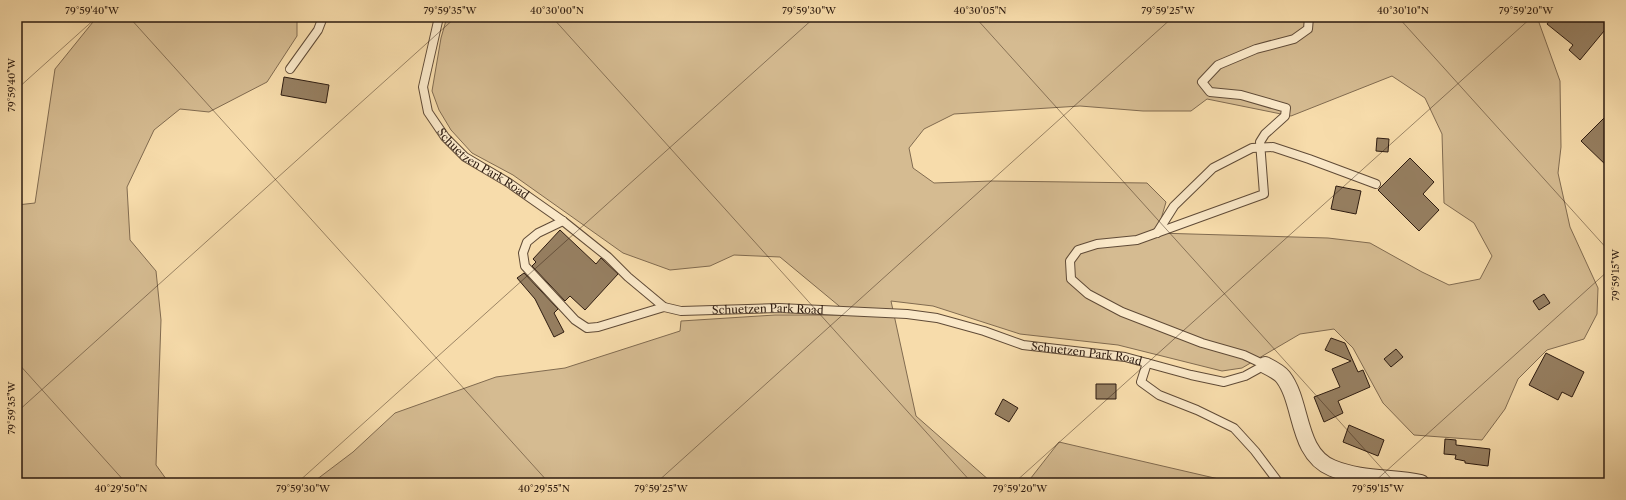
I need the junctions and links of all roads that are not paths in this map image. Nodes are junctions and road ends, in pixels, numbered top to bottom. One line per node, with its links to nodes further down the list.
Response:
1 (323, 17): 4 (lane)
2 (439, 17): 7 (lane, Schuetzen Park Road)
3 (1309, 17): 5 (lane)
4 (290, 69)
5 (1259, 147): 6 (lane); 8 (lane); 8 (lane)
6 (1376, 184)
7 (563, 221): 9 (lane, Schuetzen Park Road); 9 (lane)
8 (1157, 233): 11 (lane)
9 (664, 307): 10 (lane, Schuetzen Park Road)
10 (1147, 363): 11 (lane, Schuetzen Park Road); 12 (lane)
11 (1266, 365): 13 (street)
12 (1279, 483)
13 (1421, 483)

